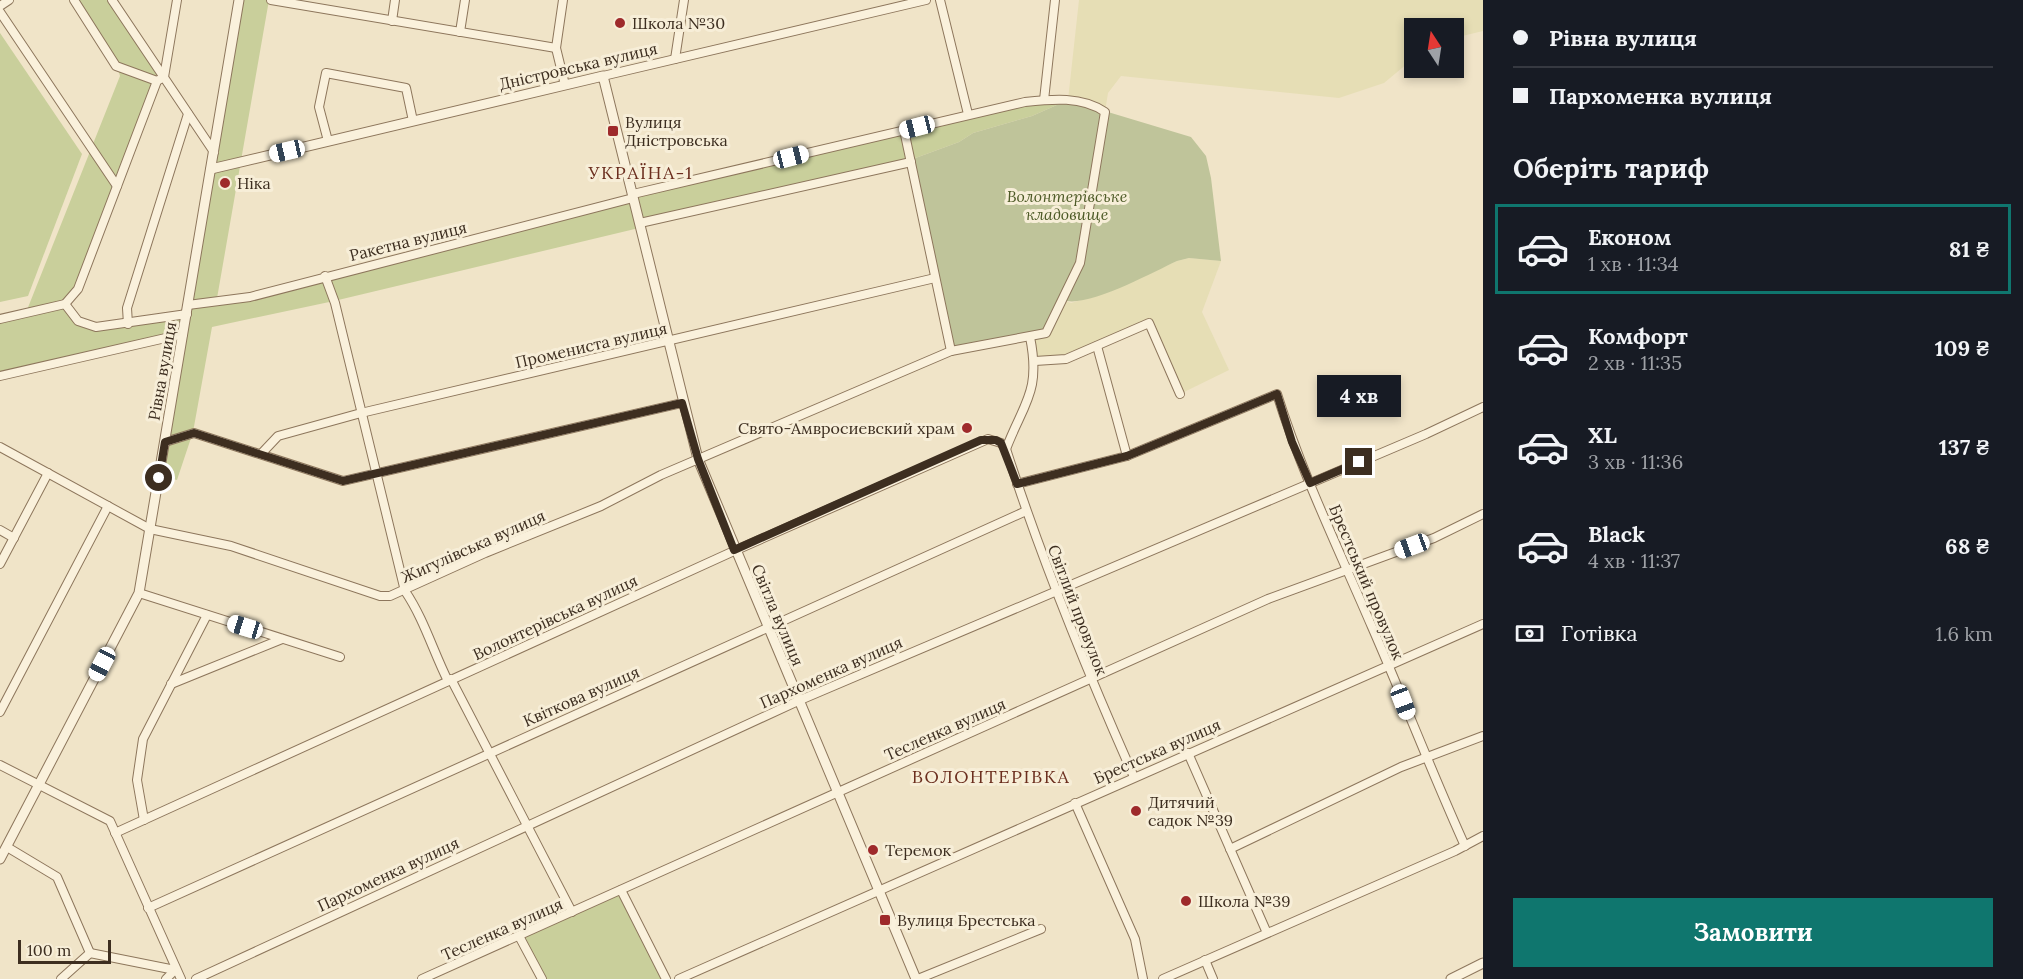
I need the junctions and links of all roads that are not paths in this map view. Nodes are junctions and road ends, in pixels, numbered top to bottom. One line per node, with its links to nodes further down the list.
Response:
1 (9, 0): 14 (street)
2 (74, 0): 21 (street)
3 (112, 0): 21 (street)
4 (177, 0): 21 (street)
5 (239, 0): 29 (street, Рівна вулиця)
6 (271, 0): 16 (street)
7 (395, 0): 16 (street)
8 (465, 0): 17 (street)
9 (563, 0): 18 (street)
10 (684, 0): 19 (street)
11 (926, 0): 19 (street, Дністровська вулиця)
12 (940, 0): 25 (street)
13 (1055, 0): 23 (street)
14 (0, 6)
15 (0, 12): 32 (street)
16 (392, 21): 17 (street)
17 (460, 32): 18 (street)
18 (556, 48): 22 (street)
19 (675, 59): 20 (street, Дністровська вулиця)
20 (603, 76): 22 (street, Дністровська вулиця); 33 (street, Світла вулиця)
21 (160, 79): 24 (street); 32 (street)
22 (566, 85): 26 (street, Дністровська вулиця)
23 (1044, 100): 25 (street, Ракетна вулиця); 42 (street, Ракетна вулиця)
24 (188, 114): 29 (street); 40 (street)
25 (968, 114): 27 (street, Ракетна вулиця)
26 (414, 121): 28 (street, Дністровська вулиця); 28 (street)
27 (904, 130): 30 (street); 33 (street, Ракетна вулиця)
28 (328, 141): 31 (street, Дністровська вулиця)
29 (214, 152): 31 (street, Рівна вулиця)
30 (911, 162): 34 (street); 36 (street)
31 (211, 169): 38 (street, Рівна вулиця)
32 (117, 186): 37 (street)
33 (633, 196): 34 (street, Світла вулиця); 35 (street, Ракетна вулиця)
34 (640, 223): 43 (street, Світла вулиця)
35 (325, 276): 38 (street, Ракетна вулиця); 51 (street)
36 (935, 278): 43 (street, Промениста вулиця); 45 (street)
37 (65, 304): 39 (street); 40 (street, Ракетна вулиця)
38 (187, 309): 40 (street, Ракетна вулиця); 41 (street, Рівна вулиця)
39 (0, 319)
40 (128, 324)
41 (183, 334): 47 (street); 52 (street, Рівна вулиця)
42 (1030, 337): 45 (street, Жигулівська вулиця); 46 (street)
43 (667, 341): 49 (street, Світла вулиця); 51 (street, Промениста вулиця)
44 (1097, 346): 46 (street); 48 (street); 56 (street)
45 (951, 351): 57 (street, Жигулівська вулиця)
46 (1035, 361): 54 (street)
47 (0, 376)
48 (1180, 394)
49 (682, 403): 57 (street, Світла вулиця); 59 (street)
50 (1483, 407): 60 (street, Пархоменка вулиця)
51 (361, 413): 55 (street, Промениста вулиця); 59 (street)
52 (165, 442): 55 (street); 65 (street, Рівна вулиця)
53 (0, 447): 58 (street, Жигулівська вулиця)
54 (1006, 449): 61 (street, Світлий провулок); 68 (street, Волонтерівська вулиця)
55 (261, 454): 59 (street)
56 (1127, 456): 60 (street, Брестський провулок); 61 (street)
57 (698, 459): 68 (street, Світла вулиця); 72 (street, Жигулівська вулиця)
58 (48, 473): 62 (street, Жигулівська вулиця); 67 (street)
59 (376, 474): 72 (street)
60 (1310, 483): 70 (street, Брестський провулок); 71 (street, Пархоменка вулиця)
61 (1017, 484): 63 (street, Світлий провулок)
62 (108, 506): 65 (street, Жигулівська вулиця); 84 (street)
63 (1026, 511): 71 (street, Світлий провулок); 76 (street, Квіткова вулиця)
64 (1483, 514): 70 (street, Тесленка вулиця)
65 (150, 529): 72 (street, Жигулівська вулиця); 73 (street, Рівна вулиця)
66 (0, 530): 67 (street)
67 (14, 538): 69 (street)
68 (734, 550): 76 (street, Світла вулиця); 81 (street, Волонтерівська вулиця)
69 (0, 564)
70 (1347, 570): 79 (street, Брестський провулок); 80 (street, Тесленка вулиця)
71 (1056, 590): 80 (street, Світлий провулок); 83 (street, Пархоменка вулиця)
72 (405, 591): 81 (street)
73 (139, 593): 74 (street); 91 (street, Рівна вулиця)
74 (207, 615): 77 (street); 82 (street)
75 (1483, 624): 79 (street, Брестська вулиця)
76 (766, 627): 83 (street, Світла вулиця); 86 (street, Квіткова вулиця)
77 (282, 639): 78 (street); 82 (street)
78 (340, 657)
79 (1388, 664): 87 (street, Брестська вулиця); 88 (street, Брестський провулок)
80 (1090, 679): 90 (street, Світлий провулок); 92 (street, Тесленка вулиця)
81 (450, 680): 86 (street); 94 (street, Волонтерівська вулиця)
82 (171, 684): 94 (street)
83 (798, 701): 92 (street, Світла вулиця); 95 (street, Пархоменка вулиця)
84 (0, 712)
85 (1483, 736): 88 (street)
86 (491, 752): 95 (street); 104 (street, Квіткова вулиця)
87 (1188, 753): 90 (street, Брестська вулиця); 100 (street)
88 (1425, 758): 98 (street, Брестський провулок); 100 (street)
89 (0, 765): 91 (street)
90 (1134, 777): 93 (street, Брестська вулиця)
91 (39, 784): 96 (street); 99 (street, Рівна вулиця)
92 (837, 792): 102 (street, Світла вулиця); 103 (street, Тесленка вулиця)
93 (1075, 802): 102 (street, Брестська вулиця); 122 (street)
94 (144, 820): 96 (street, Волонтерівська вулиця)
95 (528, 824): 105 (street); 116 (street, Пархоменка вулиця)
96 (115, 833): 104 (street)
97 (1483, 836): 98 (street)
98 (1465, 846): 107 (street)
99 (7, 847): 101 (street, Рівна вулиця); 109 (street)
100 (1230, 849): 107 (street)
101 (0, 860)
102 (879, 889): 120 (street, Брестська вулиця); 121 (street, Світла вулиця)
103 (621, 890): 105 (street, Тесленка вулиця); 119 (street)
104 (148, 908): 112 (street)
105 (573, 912): 108 (street, Тесленка вулиця)
106 (1041, 929): 121 (street)
107 (1267, 933): 110 (street)
108 (519, 936): 117 (street, Тесленка вулиця); 118 (street)
109 (90, 953): 112 (street); 113 (street)
110 (1205, 960): 123 (street); 124 (street)
111 (1483, 963): 125 (street)
112 (176, 970): 114 (street); 115 (street)
113 (61, 979)
114 (166, 979)
115 (181, 979)
116 (196, 979)
117 (422, 979)
118 (542, 979)
119 (666, 979)
120 (679, 979)
121 (917, 979)
122 (1143, 979)
123 (1162, 979)
124 (1213, 979)
125 (1451, 979)

